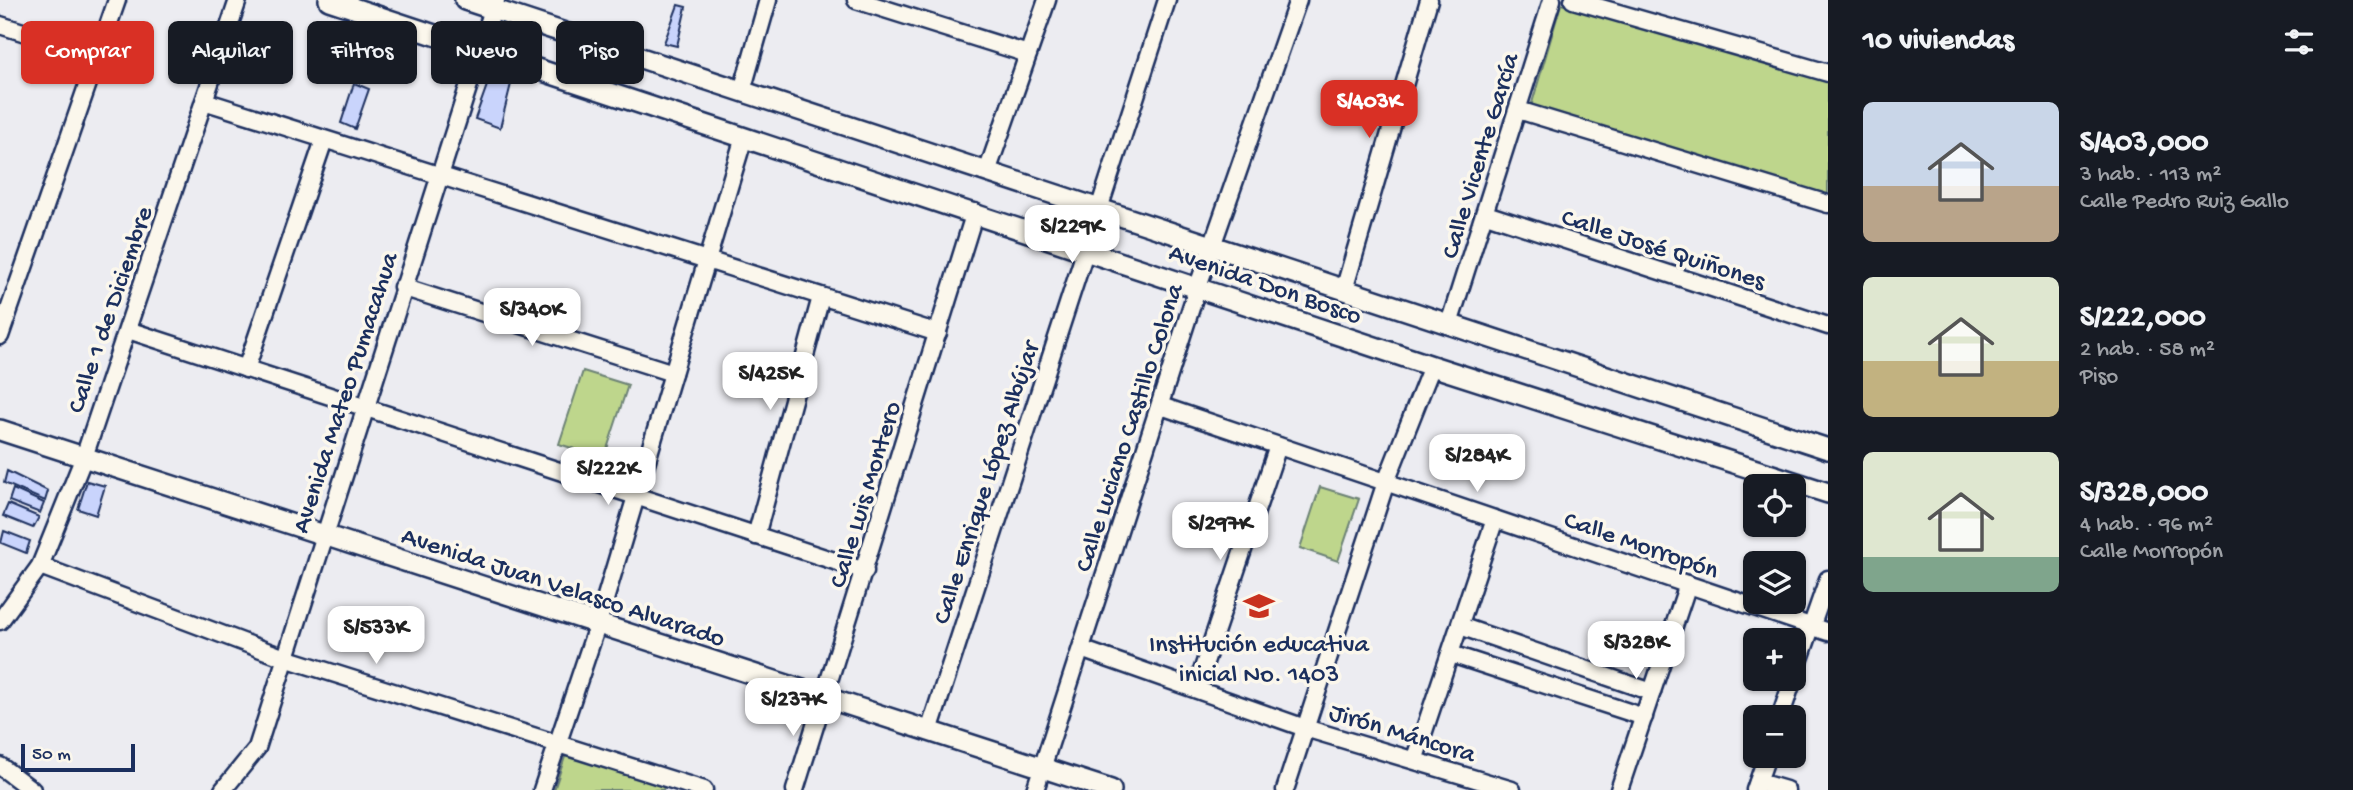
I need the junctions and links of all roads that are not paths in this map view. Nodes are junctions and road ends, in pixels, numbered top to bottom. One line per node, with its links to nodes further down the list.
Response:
1 (117, 0): 14 (street)
2 (238, 0): 24 (street, Calle 1 de Diciembre)
3 (329, 0): 17 (street, Avenida Don Bosco)
4 (465, 0): 13 (street, Avenida Don Bosco)
5 (768, 0): 23 (street)
6 (856, 0): 18 (street)
7 (1047, 0): 18 (street)
8 (1167, 0): 31 (street)
9 (1298, 0): 34 (street, Calle Luciano Castillo Colona)
10 (1429, 0): 39 (street)
11 (1552, 0): 25 (street, Calle Vicente García)
12 (1573, 0): 20 (street)
13 (494, 5): 23 (street, Avenida Don Bosco)
14 (109, 21)
15 (0, 25): 16 (street)
16 (21, 31)
17 (431, 34)
18 (1028, 54): 28 (street)
19 (542, 70): 26 (street, Avenida Don Bosco)
20 (1828, 72)
21 (86, 84): 41 (street)
22 (467, 84): 29 (street, Avenida Mateo Pumacahua)
23 (742, 92): 28 (street, Avenida Don Bosco)
24 (204, 101): 27 (street); 44 (street, Calle 1 de Diciembre)
25 (1518, 110): 30 (street); 33 (street, Calle Vicente García)
26 (744, 136): 32 (street, Avenida Don Bosco); 36 (street)
27 (324, 140): 29 (street); 48 (street)
28 (987, 172): 31 (street, Avenida Don Bosco)
29 (438, 177): 36 (street); 38 (street, Avenida Mateo Pumacahua)
30 (1828, 204)
31 (1100, 209): 34 (street, Avenida Don Bosco)
32 (975, 212): 35 (street, Avenida Don Bosco); 45 (street, Calle Luis Montero)
33 (1486, 214): 42 (street, Calle Vicente García); 43 (street, Calle José Quiñones)
34 (1213, 246): 37 (street, Calle Luciano Castillo Colona); 39 (street, Avenida Don Bosco)
35 (1086, 249): 37 (street, Avenida Don Bosco); 80 (street, Calle Enrique López Albújar)
36 (707, 261): 40 (street); 49 (street)
37 (1198, 285): 47 (street, Avenida Don Bosco); 50 (street, Calle Luciano Castillo Colona)
38 (402, 287): 49 (street); 51 (street, Avenida Mateo Pumacahua)
39 (1344, 290): 42 (street, Avenida Don Bosco)
40 (821, 297): 45 (street); 61 (street)
41 (6, 298): 46 (street)
42 (1449, 324): 54 (street, Avenida Don Bosco)
43 (1828, 326)
44 (128, 330): 48 (street); 55 (street, Calle 1 de Diciembre)
45 (938, 333): 63 (street, Calle Luis Montero)
46 (0, 336)
47 (1432, 366): 56 (street); 57 (street, Avenida Don Bosco)
48 (246, 369): 51 (street)
49 (673, 373): 58 (street)
50 (1161, 406): 53 (street, Calle Morropón); 72 (street, Calle Luciano Castillo Colona)
51 (363, 408): 58 (street); 60 (street, Avenida Mateo Pumacahua)
52 (0, 429): 55 (street, Avenida Juan Velasco Alvarado)
53 (1278, 446): 56 (street, Calle Morropón); 75 (street)
54 (1828, 449)
55 (84, 457): 60 (street, Avenida Juan Velasco Alvarado); 62 (street, Calle 1 de Diciembre)
56 (1386, 482): 59 (street, Calle Morropón); 79 (street)
57 (1828, 493)
58 (636, 497): 61 (street); 67 (street)
59 (1495, 519): 65 (street, Calle Morropón); 68 (street)
60 (323, 534): 67 (street, Avenida Juan Velasco Alvarado); 74 (street, Avenida Mateo Pumacahua)
61 (756, 536): 63 (street)
62 (40, 566): 66 (street, Calle 1 de Diciembre); 74 (street)
63 (865, 571): 77 (street, Calle Luis Montero)
64 (1828, 579): 69 (street)
65 (1688, 584): 69 (street, Calle Morropón); 76 (street)
66 (0, 621)
67 (598, 624): 77 (street, Avenida Juan Velasco Alvarado); 81 (street)
68 (1460, 626): 73 (street); 76 (street)
69 (1811, 626): 70 (street, Calle Morropón); 71 (street)
70 (1828, 632)
71 (1806, 640)
72 (1082, 649): 75 (street, Jirón Máncora); 84 (street, Calle Luciano Castillo Colona)
73 (1451, 654): 78 (street); 82 (street)
74 (285, 658): 81 (street); 89 (street, Avenida Mateo Pumacahua)
75 (1196, 689): 79 (street, Jirón Máncora)
76 (1652, 692): 78 (street)
77 (826, 697): 80 (street, Avenida Juan Velasco Alvarado); 92 (street, Calle Luis Montero)
78 (1643, 717): 97 (street)
79 (1306, 728): 82 (street, Jirón Máncora); 95 (street)
80 (929, 731): 84 (street, Avenida Juan Velasco Alvarado)
81 (558, 741): 86 (street); 90 (street)
82 (1415, 758): 96 (street, Jirón Máncora)
83 (0, 766): 88 (street)
84 (1042, 768): 93 (street, Calle Luciano Castillo Colona); 94 (street, Avenida Juan Velasco Alvarado)
85 (1763, 768): 87 (street)
86 (676, 786): 91 (street)
87 (1757, 786): 98 (street)
88 (32, 790)
89 (223, 790)
90 (542, 790)
91 (704, 790)
92 (795, 790)
93 (1035, 790)
94 (1111, 790)
95 (1285, 790)
96 (1512, 790)
97 (1619, 790)
98 (1786, 790)

